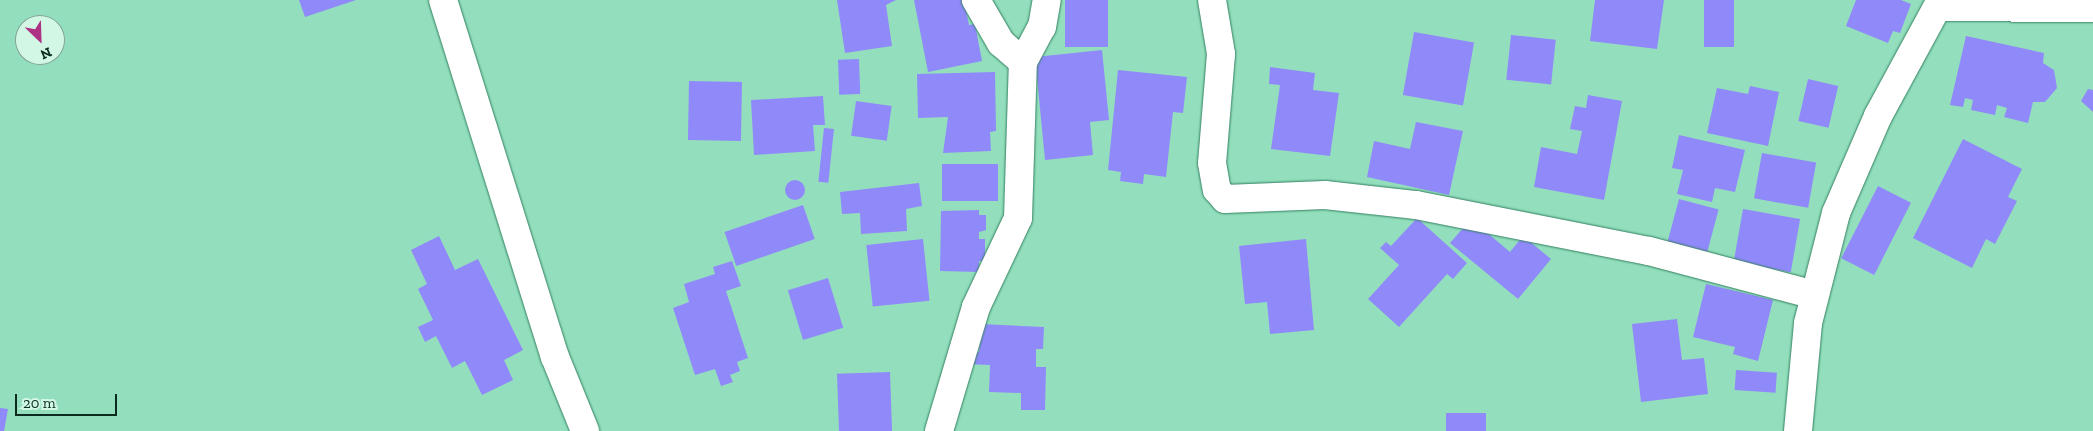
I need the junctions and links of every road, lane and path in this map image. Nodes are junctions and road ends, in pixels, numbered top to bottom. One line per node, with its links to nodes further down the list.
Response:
1 (443, 0): 9 (street)
2 (976, 0): 7 (street)
3 (1047, 0): 7 (street)
4 (1212, 0): 8 (street)
5 (1939, 4): 6 (street); 8 (street)
6 (2093, 8)
7 (1023, 62): 10 (street)
8 (1814, 295): 11 (street)
9 (585, 431)
10 (939, 431)
11 (1798, 431)

